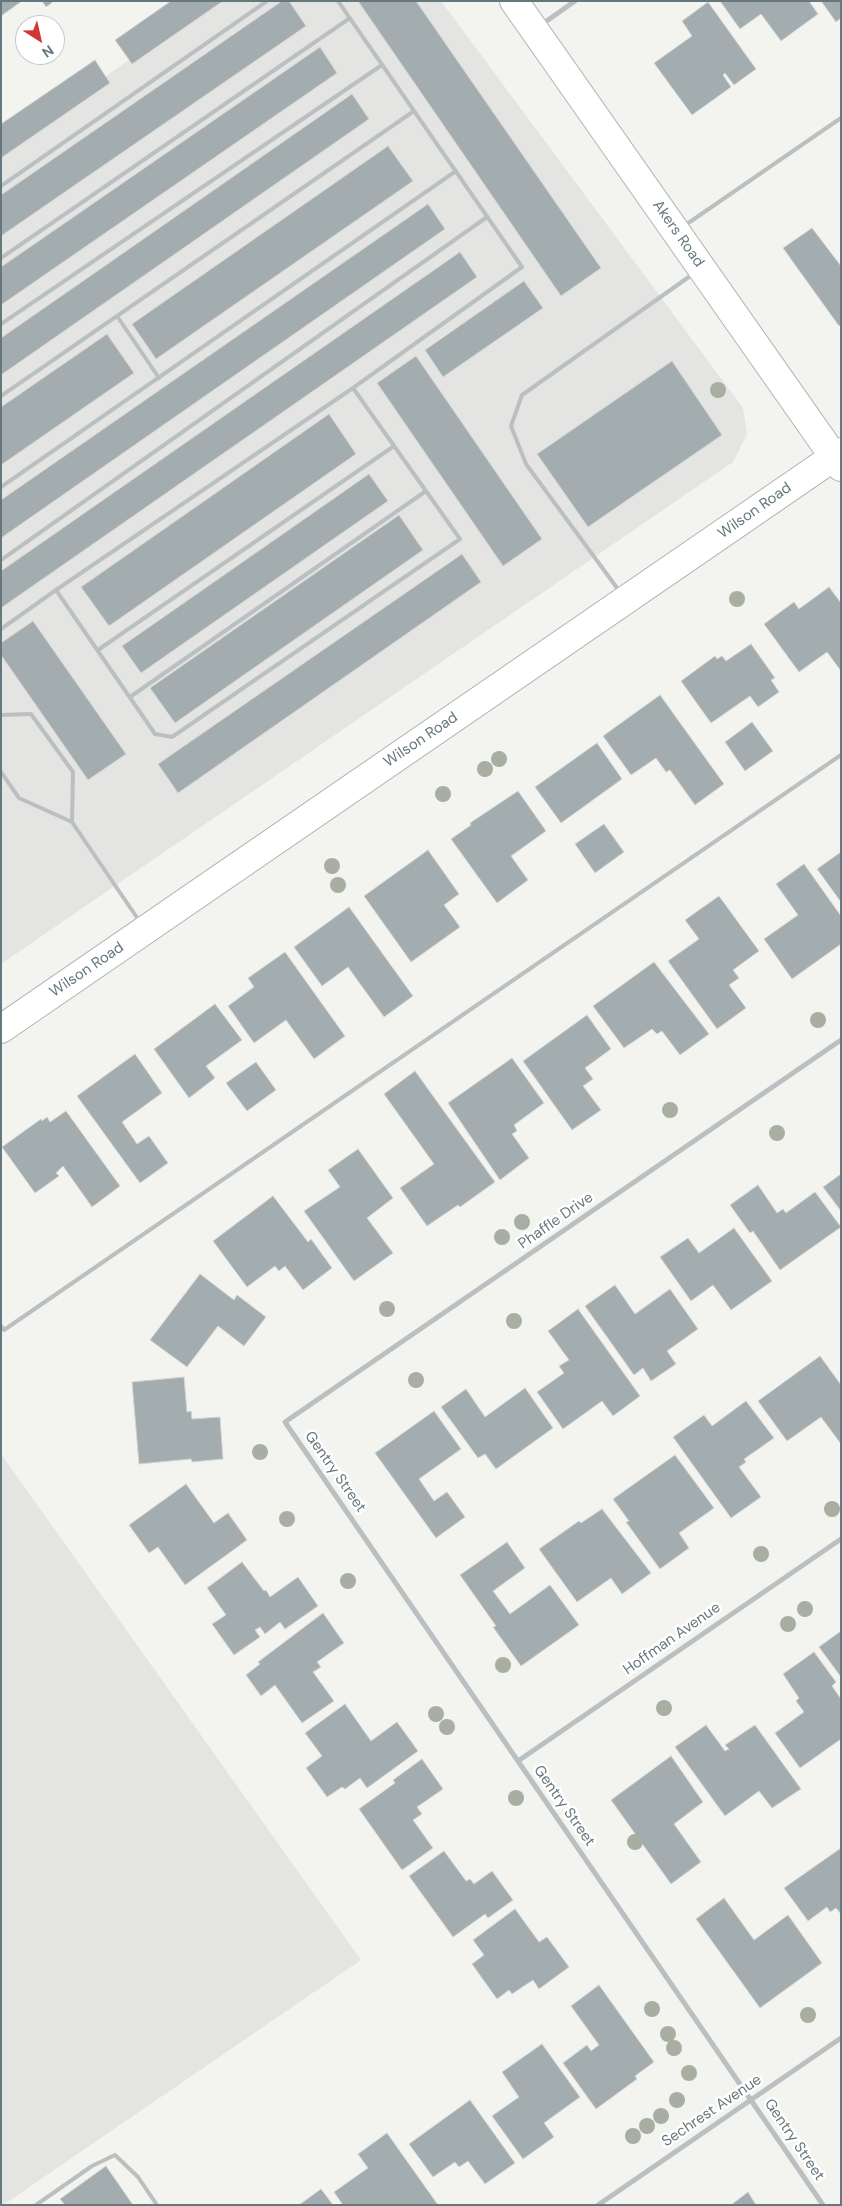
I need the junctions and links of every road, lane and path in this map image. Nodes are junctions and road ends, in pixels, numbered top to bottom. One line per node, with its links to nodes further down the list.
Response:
1 (268, 1): 11 (lane)
2 (338, 1): 5 (lane)
3 (514, 1): 6 (street, Akers Road)
4 (575, 1): 6 (street)
5 (350, 18): 7 (lane); 14 (lane)
6 (534, 30): 13 (street, Akers Road)
7 (382, 65): 8 (lane); 17 (lane)
8 (414, 111): 10 (lane); 16 (lane)
9 (841, 118): 13 (lane)
10 (456, 171): 12 (lane); 18 (lane)
11 (1, 186)
12 (488, 217): 19 (lane); 25 (lane)
13 (676, 232): 15 (street, Akers Road)
14 (1, 258)
15 (702, 268): 22 (street, Akers Road); 27 (lane)
16 (117, 316): 18 (lane); 20 (lane)
17 (1, 324)
18 (159, 378): 23 (lane)
19 (353, 388): 21 (lane); 26 (lane)
20 (1, 396)
21 (394, 446): 24 (lane); 29 (lane)
22 (838, 459): 27 (street, Wilson Road)
23 (1, 487)
24 (426, 491): 30 (lane); 30 (lane)
25 (1, 560)
26 (56, 590): 28 (lane); 29 (lane)
27 (626, 600): 35 (street, Wilson Road)
28 (1, 629)
29 (98, 650): 30 (lane)
30 (130, 698)
31 (1, 715): 34 (lane)
32 (841, 754): 38 (lane)
33 (1, 772): 34 (lane)
34 (72, 822): 35 (lane)
35 (145, 930): 36 (street, Wilson Road)
36 (1, 1029)
37 (841, 1040): 39 (street, Phaffle Drive)
38 (1, 1326)
39 (285, 1422): 41 (street, Gentry Street)
40 (841, 1539): 41 (street, Hoffman Avenue)
41 (518, 1761): 43 (street, Gentry Street)
42 (841, 2038): 43 (street, Sechrest Avenue)
43 (751, 2100): 46 (street, Sechrest Avenue); 47 (street, Gentry Street)
44 (36, 2205): 45 (lane)
45 (157, 2205)
46 (598, 2205)
47 (823, 2205)

